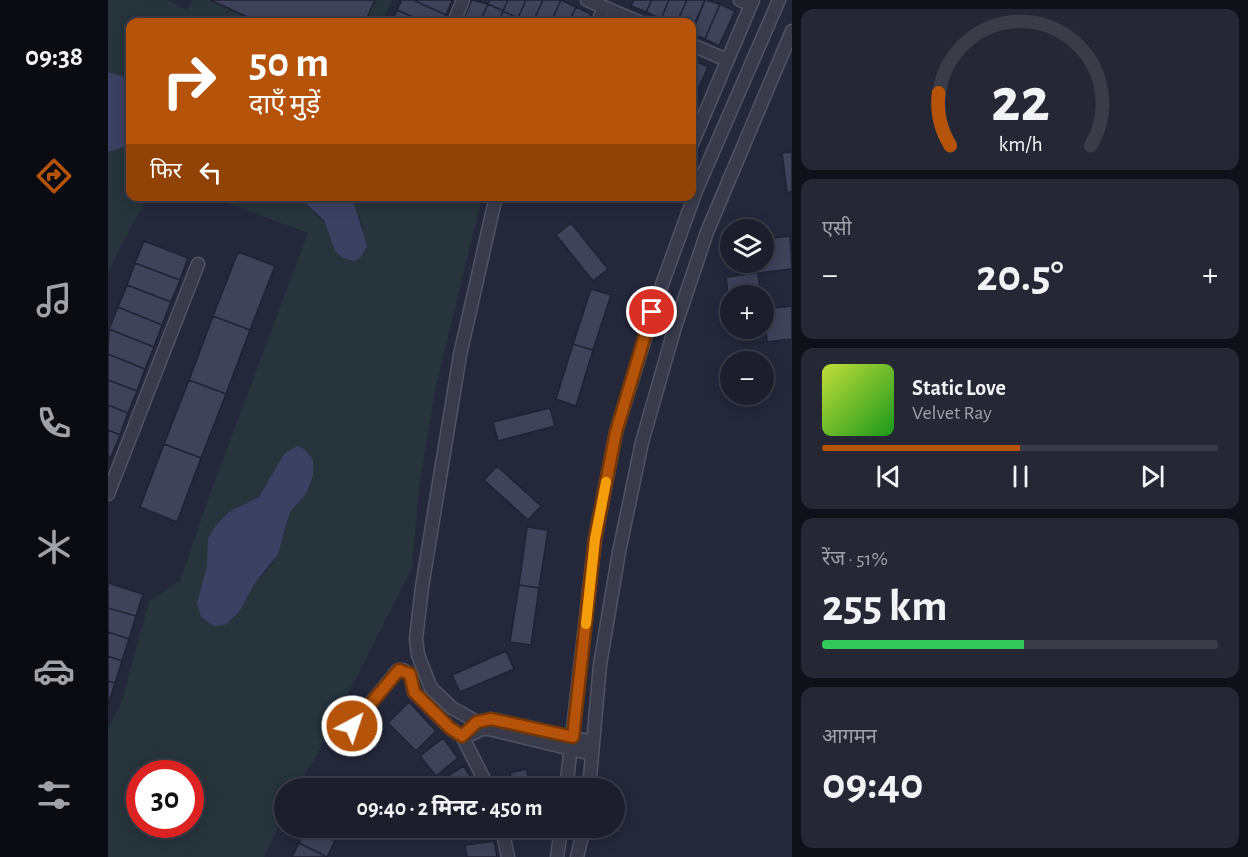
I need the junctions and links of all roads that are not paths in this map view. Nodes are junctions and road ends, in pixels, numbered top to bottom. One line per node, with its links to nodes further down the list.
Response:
1 (464, 0): 6 (street)
2 (587, 0): 5 (street)
3 (779, 0): 13 (street)
4 (748, 2): 11 (street)
5 (604, 7): 7 (street); 8 (street)
6 (456, 18)
7 (600, 18)
8 (630, 18)
9 (792, 31): 22 (street)
10 (696, 47): 11 (street)
11 (727, 60): 12 (street)
12 (696, 134)
13 (696, 191)
14 (495, 201): 18 (street)
15 (692, 201): 21 (street)
16 (198, 264): 17 (street)
17 (108, 494)
18 (477, 722): 20 (street); 21 (street)
19 (356, 734): 20 (street)
20 (463, 737): 21 (street); 23 (street)
21 (572, 743): 22 (street); 24 (street)
22 (593, 748): 25 (street)
23 (484, 778)
24 (567, 778)
25 (590, 778)
26 (504, 838): 29 (street)
27 (559, 838): 30 (street)
28 (582, 838): 31 (street)
29 (508, 857)
30 (556, 857)
31 (577, 857)

